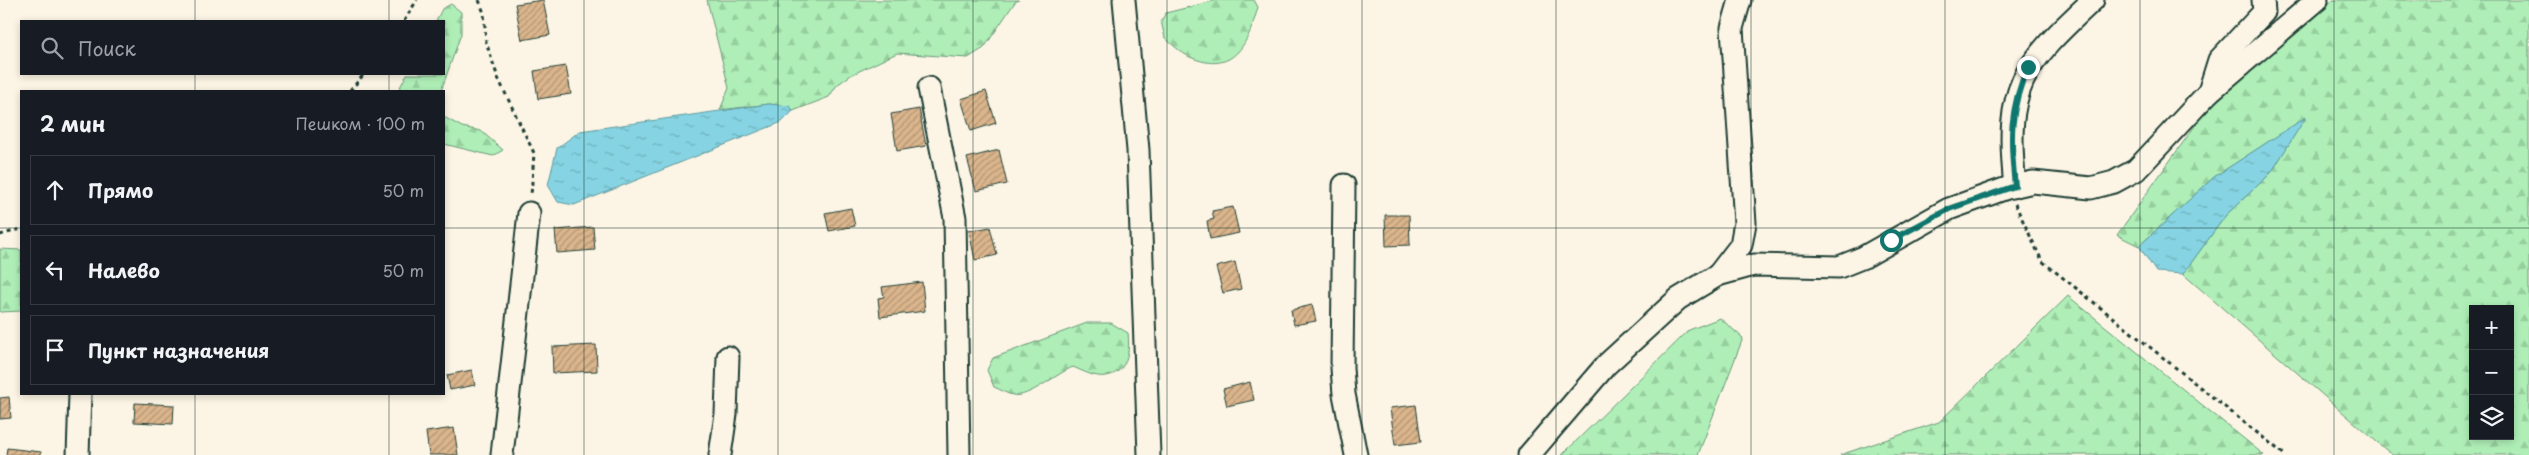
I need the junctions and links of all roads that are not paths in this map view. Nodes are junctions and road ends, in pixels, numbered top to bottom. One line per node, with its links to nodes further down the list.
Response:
1 (1124, 0): 19 (street)
2 (1740, 0): 11 (street)
3 (2093, 0): 9 (street)
4 (2263, 0): 7 (street)
5 (2317, 0): 7 (street)
6 (929, 88): 18 (street)
7 (2209, 92): 9 (street)
8 (1344, 185): 20 (street)
9 (2011, 187): 11 (street)
10 (529, 213): 16 (street)
11 (1718, 275): 14 (street)
12 (728, 357): 17 (street)
13 (80, 395): 15 (street)
14 (1529, 453)
15 (78, 455)
16 (502, 455)
17 (720, 455)
18 (960, 455)
19 (1149, 455)
20 (1356, 455)

